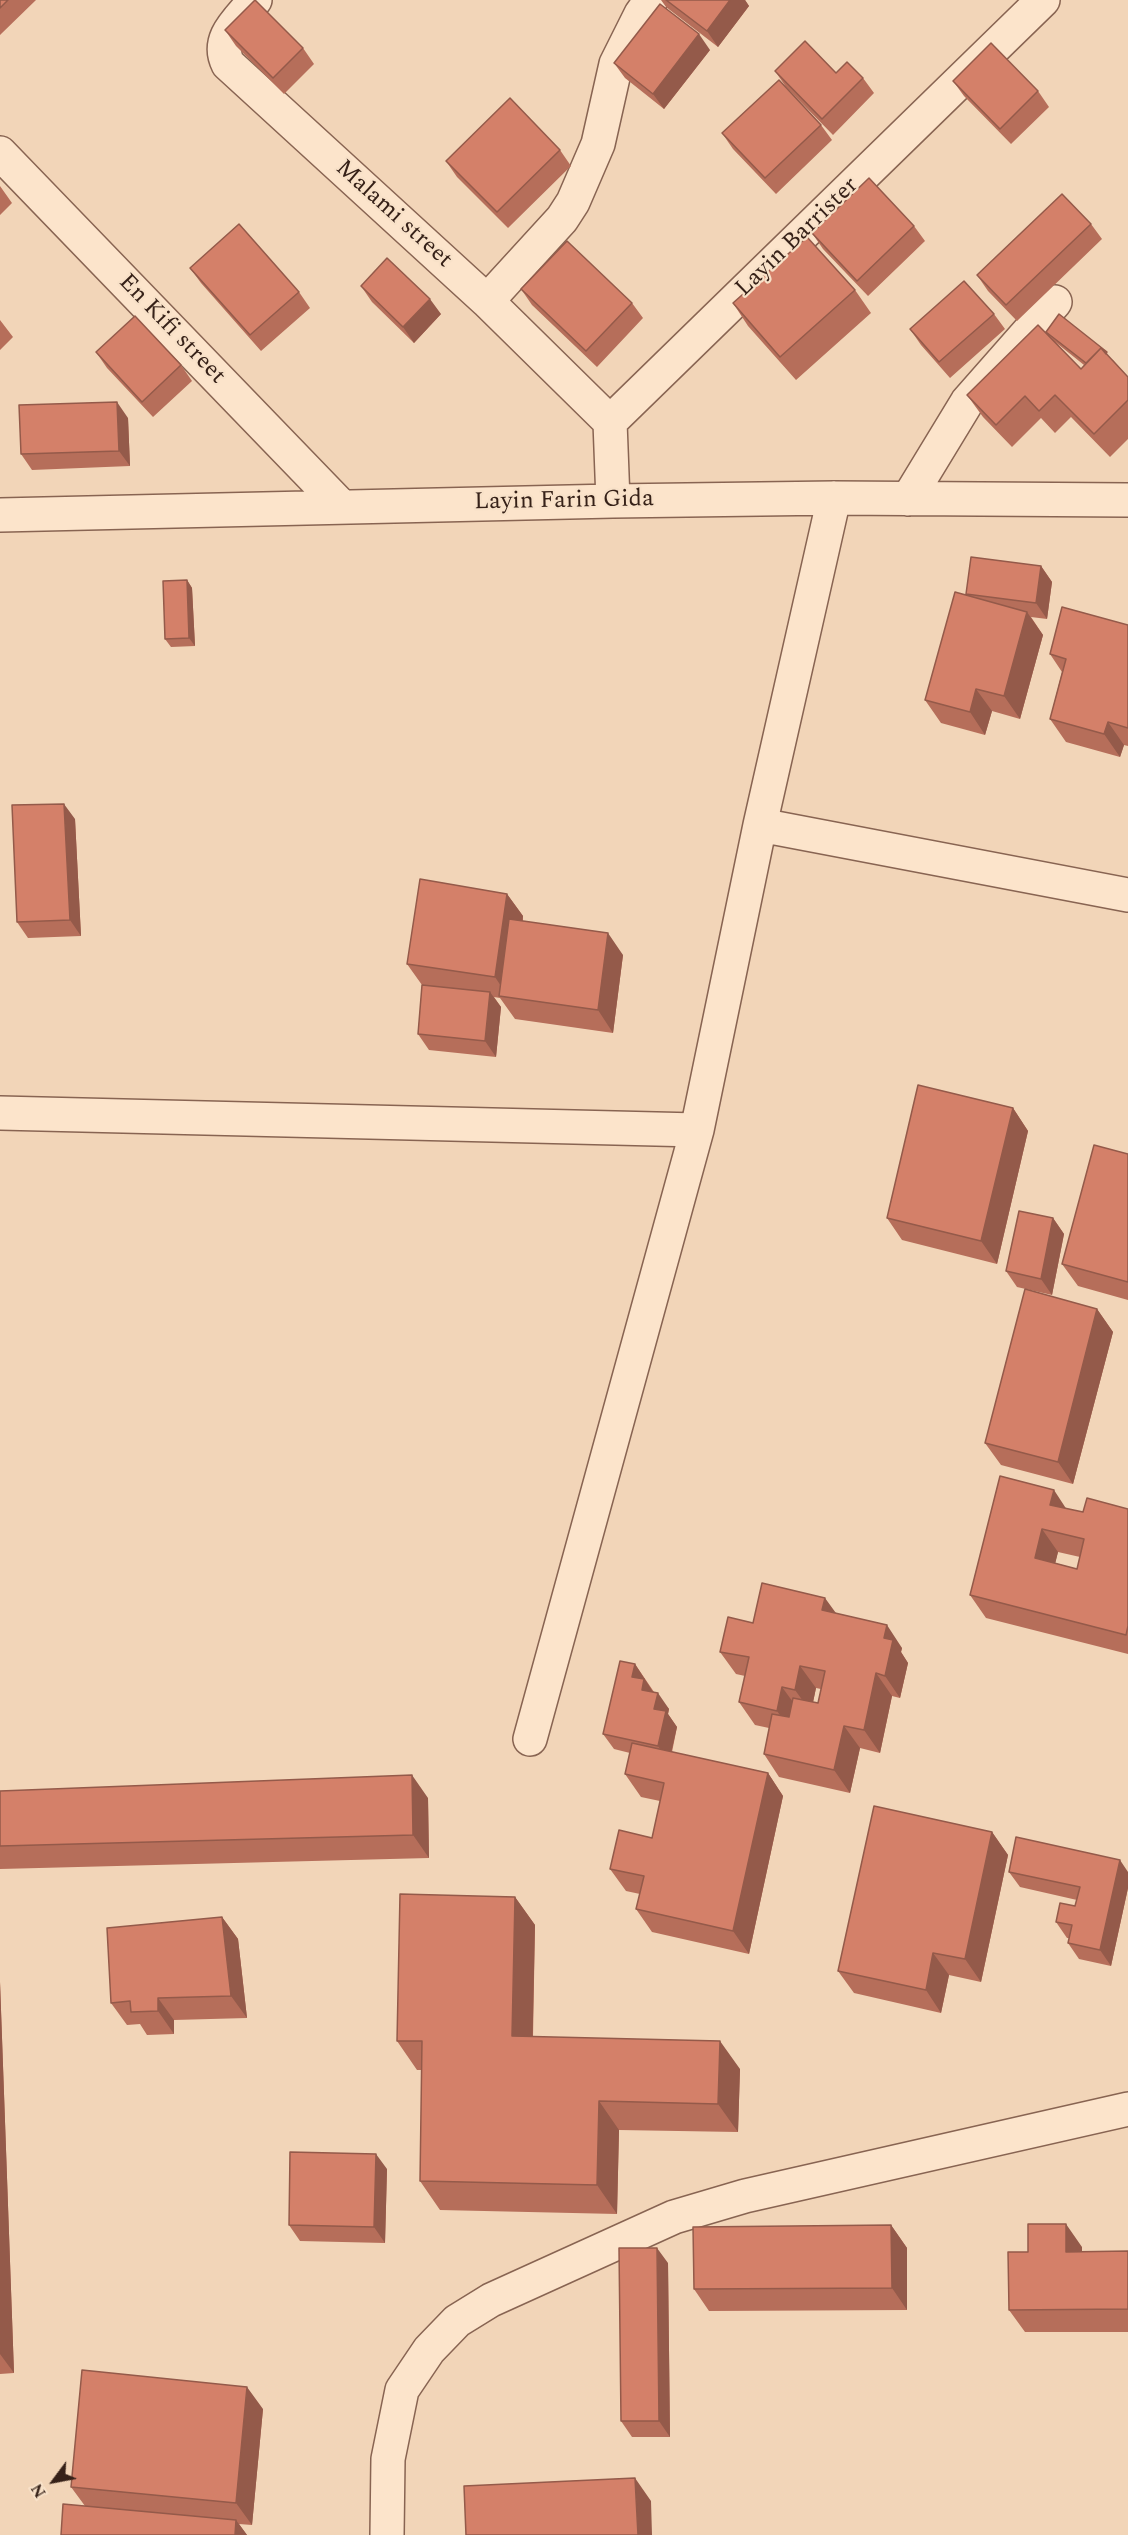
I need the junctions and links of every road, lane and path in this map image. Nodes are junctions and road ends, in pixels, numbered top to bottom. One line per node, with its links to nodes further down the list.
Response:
1 (255, 0): 5 (street, Malami street)
2 (651, 0): 5 (street)
3 (1042, 0): 7 (street, Layin Barrister)
4 (0, 153): 12 (street, En Kifi street)
5 (487, 301): 7 (street, Malami street)
6 (1055, 302): 9 (street)
7 (610, 422): 11 (street)
8 (834, 498): 9 (street, Layin Farin Gida); 11 (street, Layin Farin Gida); 14 (street)
9 (908, 499): 10 (street, Layin Farin Gida)
10 (1128, 500)
11 (613, 501): 12 (street, Layin Farin Gida)
12 (342, 507): 13 (street, Layin Farin Gida)
13 (0, 515)
14 (760, 825): 15 (street); 17 (street)
15 (1128, 895)
16 (0, 1113): 17 (street)
17 (697, 1131): 18 (street)
18 (530, 1739)
19 (1128, 2109): 20 (street)
20 (387, 2535)

